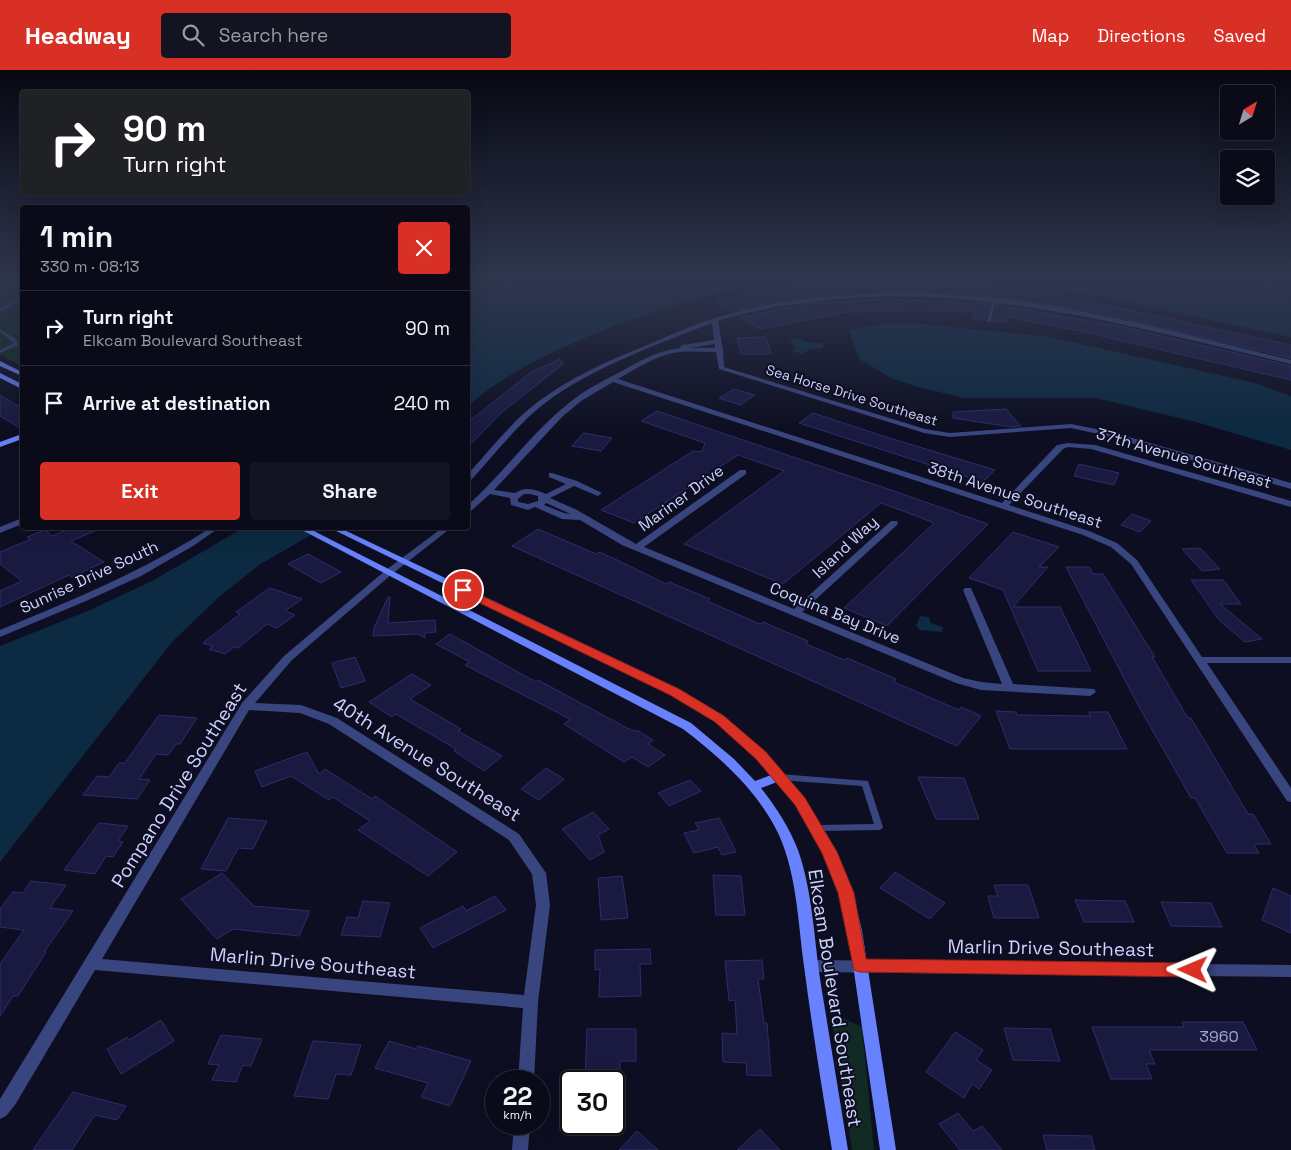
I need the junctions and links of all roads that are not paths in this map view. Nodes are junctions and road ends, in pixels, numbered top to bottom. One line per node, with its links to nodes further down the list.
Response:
1 (0, 330): 6 (lane)
2 (691, 330): 17 (street)
3 (717, 330): 5 (street)
4 (1151, 330): 7 (street)
5 (719, 346): 11 (street); 19 (street, Sea Horse Drive Southeast)
6 (0, 352)
7 (1291, 362)
8 (0, 363): 9 (street)
9 (20, 373)
10 (0, 375): 12 (street)
11 (611, 379): 20 (street); 25 (street, 38th Avenue Southeast)
12 (20, 386)
13 (20, 437): 14 (street)
14 (0, 445)
15 (743, 472): 34 (street, Mariner Drive)
16 (552, 475): 18 (street)
17 (470, 476)
18 (574, 483): 21 (street); 23 (street)
19 (1291, 486)
20 (488, 491): 22 (street, Coquina Bay Drive); 26 (street)
21 (598, 493)
22 (515, 496): 23 (street, Coquina Bay Drive); 23 (street, Coquina Bay Drive)
23 (542, 501): 34 (street, Coquina Bay Drive)
24 (1291, 504): 25 (street, 37th Avenue Southeast)
25 (1004, 506): 42 (street, 38th Avenue Southeast)
26 (470, 507)
27 (20, 522): 29 (street)
28 (894, 522): 38 (street, Island Way)
29 (0, 530)
30 (212, 530): 40 (street, Sunrise Drive South)
31 (306, 530): 36 (street, Elkcam Boulevard Southeast)
32 (338, 530): 35 (street, Elkcam Boulevard Southeast)
33 (444, 530): 35 (street, Pompano Drive Southeast)
34 (637, 548): 38 (street, Coquina Bay Drive)
35 (402, 561): 36 (street, Pompano Drive Southeast); 39 (street, Elkcam Boulevard Southeast)
36 (389, 572): 41 (street, Elkcam Boulevard Southeast); 46 (street, Pompano Drive Southeast)
37 (968, 590): 44 (street)
38 (795, 613): 44 (street, Coquina Bay Drive)
39 (549, 632): 41 (street); 47 (street, Elkcam Boulevard Southeast)
40 (0, 634)
41 (532, 645): 48 (street, Elkcam Boulevard Southeast)
42 (1201, 660): 43 (street); 49 (street, 38th Avenue Southeast)
43 (1291, 660)
44 (1009, 688): 45 (street, Coquina Bay Drive)
45 (1090, 692)
46 (246, 706): 51 (street, Pompano Drive Southeast); 55 (street, 40th Avenue Southeast)
47 (779, 777): 48 (street); 50 (street, Elkcam Boulevard Southeast); 50 (lane)
48 (754, 786): 53 (street, Elkcam Boulevard Southeast)
49 (1291, 798)
50 (817, 828): 52 (street, Elkcam Boulevard Southeast)
51 (91, 964): 55 (street, Marlin Drive Southeast); 57 (street, Pompano Drive Southeast)
52 (860, 965): 53 (street, Marlin Drive Southeast); 54 (street, Marlin Drive Southeast); 61 (street, Elkcam Boulevard Southeast)
53 (811, 966): 60 (street, Elkcam Boulevard Southeast)
54 (1291, 971)
55 (532, 1002): 56 (street, 40th Avenue Southeast)
56 (527, 1070)
57 (0, 1112)
58 (521, 1135): 59 (street)
59 (520, 1150)
60 (840, 1150)
61 (888, 1150)

